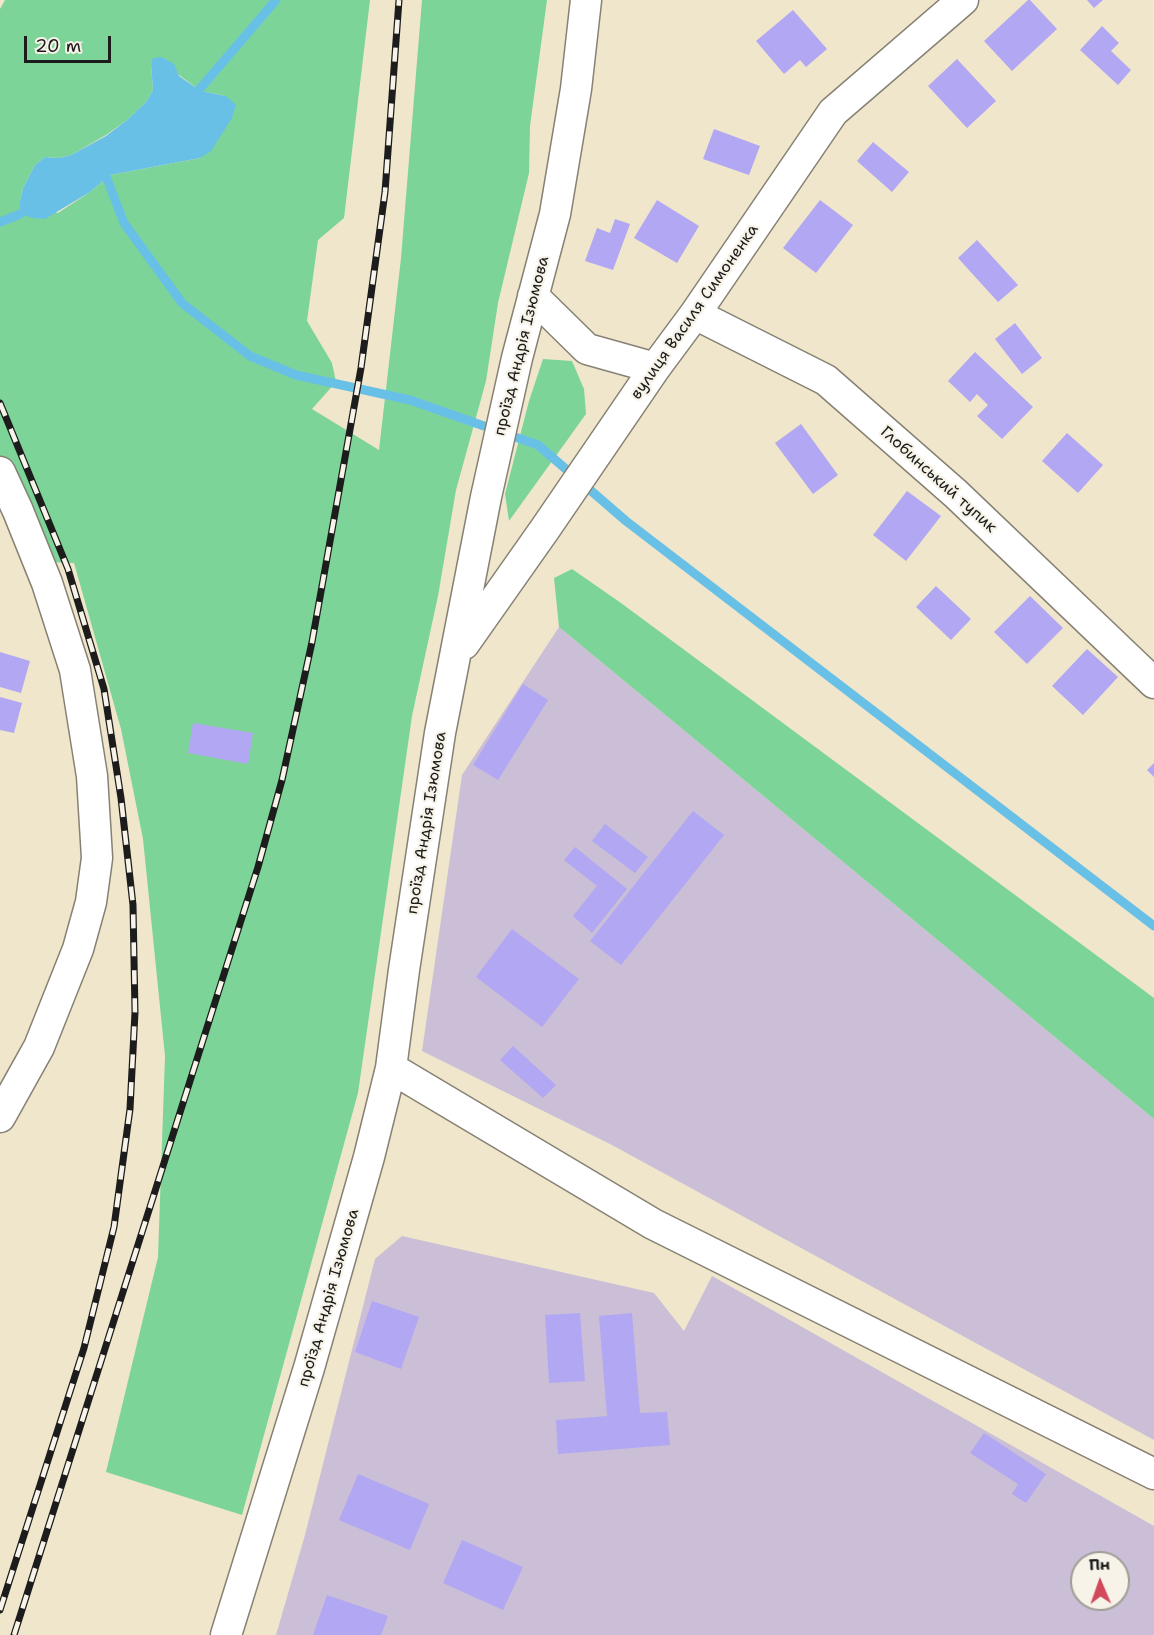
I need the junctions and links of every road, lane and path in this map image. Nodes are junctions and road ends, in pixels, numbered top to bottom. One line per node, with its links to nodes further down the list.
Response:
1 (586, 0): 3 (street, проїзд Андрія Ізюмова)
2 (963, 0): 4 (street, вулиця Василя Симоненка)
3 (533, 296): 5 (street); 7 (street, проїзд Андрія Ізюмова)
4 (694, 314): 5 (street, вулиця Василя Симоненка); 8 (street, Глобинський тупик)
5 (655, 368): 7 (street, вулиця Василя Симоненка)
6 (0, 472): 10 (street)
7 (458, 652): 9 (street, проїзд Андрія Ізюмова)
8 (1154, 683)
9 (391, 1068): 11 (street); 12 (street, проїзд Андрія Ізюмова)
10 (0, 1117)
11 (1154, 1474)
12 (226, 1635)

